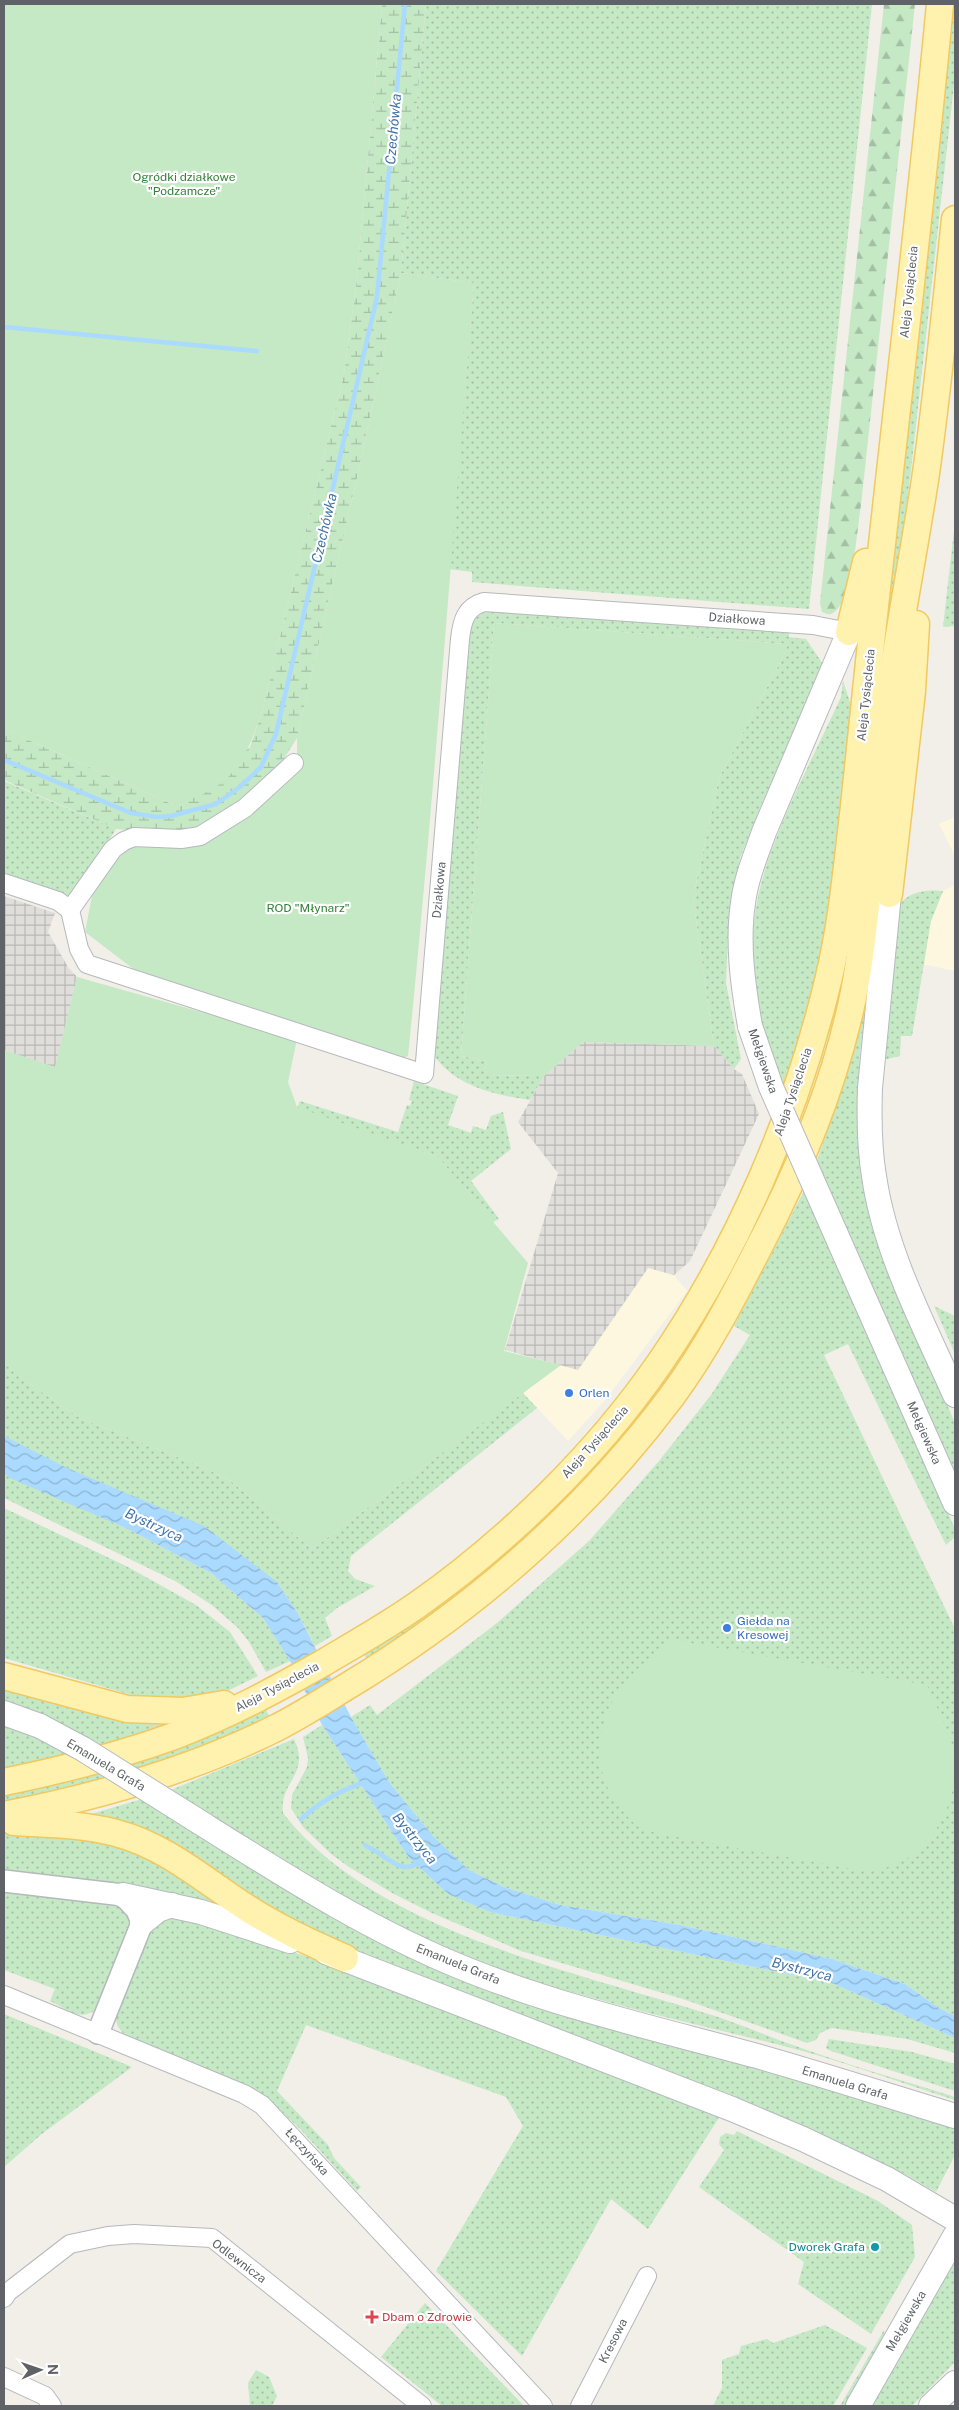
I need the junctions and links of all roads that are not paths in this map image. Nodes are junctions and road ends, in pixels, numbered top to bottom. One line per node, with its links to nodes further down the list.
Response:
1 (940, 4): 3 (main road, Aleja Tysiąclecia)
2 (955, 219): 4 (main road, Aleja Tysiąclecia)
3 (893, 444): 5 (main road); 13 (main road, Aleja Tysiąclecia)
4 (927, 468): 8 (main road); 16 (main road, Aleja Tysiąclecia)
5 (849, 632): 9 (street, Działkowa); 11 (main road, Mełgiewska, bridge)
6 (294, 762): 9 (street)
7 (4, 883): 9 (street)
8 (889, 894): 10 (main road)
9 (70, 910)
10 (955, 1395)
11 (955, 1504)
12 (4, 1676): 13 (main road)
13 (260, 1699): 15 (main road, Aleja Tysiąclecia)
14 (4, 1713): 25 (main road, Emanuela Grafa, bridge)
15 (4, 1782)
16 (4, 1816)
17 (4, 1821): 22 (main road)
18 (4, 1881): 19 (street)
19 (123, 1895): 20 (main road); 21 (street)
20 (172, 1906): 21 (main road); 22 (main road)
21 (142, 1923): 24 (street)
22 (345, 1958): 26 (main road)
23 (4, 1994): 24 (street, Łęczyńska)
24 (98, 2034): 34 (street, Łęczyńska)
25 (955, 2116)
26 (955, 2218)
27 (955, 2236): 36 (main road, Mełgiewska)
28 (647, 2276): 35 (street, Kresowa)
29 (4, 2298): 33 (street, Odlewnicza)
30 (4, 2377): 32 (street)
31 (955, 2382): 37 (main road)
32 (52, 2406)
33 (422, 2406)
34 (543, 2406)
35 (580, 2406)
36 (858, 2406)
37 (930, 2406)

